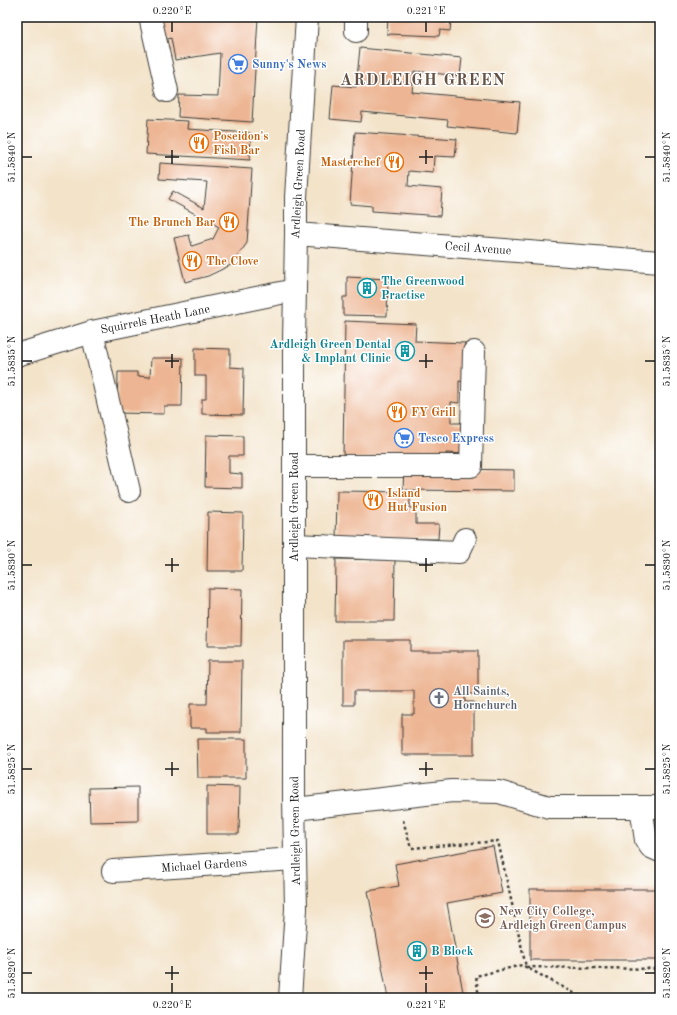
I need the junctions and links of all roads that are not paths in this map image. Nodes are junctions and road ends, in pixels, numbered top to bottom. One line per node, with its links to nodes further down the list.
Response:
1 (150, 17): 3 (street)
2 (307, 17): 4 (street, Ardleigh Green Road)
3 (167, 91)
4 (296, 234): 5 (street, Cecil Avenue); 6 (street, Ardleigh Green Road)
5 (660, 262)
6 (295, 290): 7 (street, Squirrels Heath Lane); 10 (street, Ardleigh Green Road)
7 (92, 332): 9 (street, Squirrels Heath Lane); 11 (street)
8 (474, 352): 10 (street)
9 (17, 355)
10 (294, 466): 13 (street, Ardleigh Green Road)
11 (129, 491)
12 (465, 538): 13 (street)
13 (294, 545): 15 (street, Ardleigh Green Road)
14 (651, 807): 15 (street); 16 (street)
15 (295, 809): 17 (street, Ardleigh Green Road)
16 (660, 851)
17 (295, 859): 18 (street, Michael Gardens); 19 (street, Ardleigh Green Road)
18 (113, 871)
19 (290, 998)

